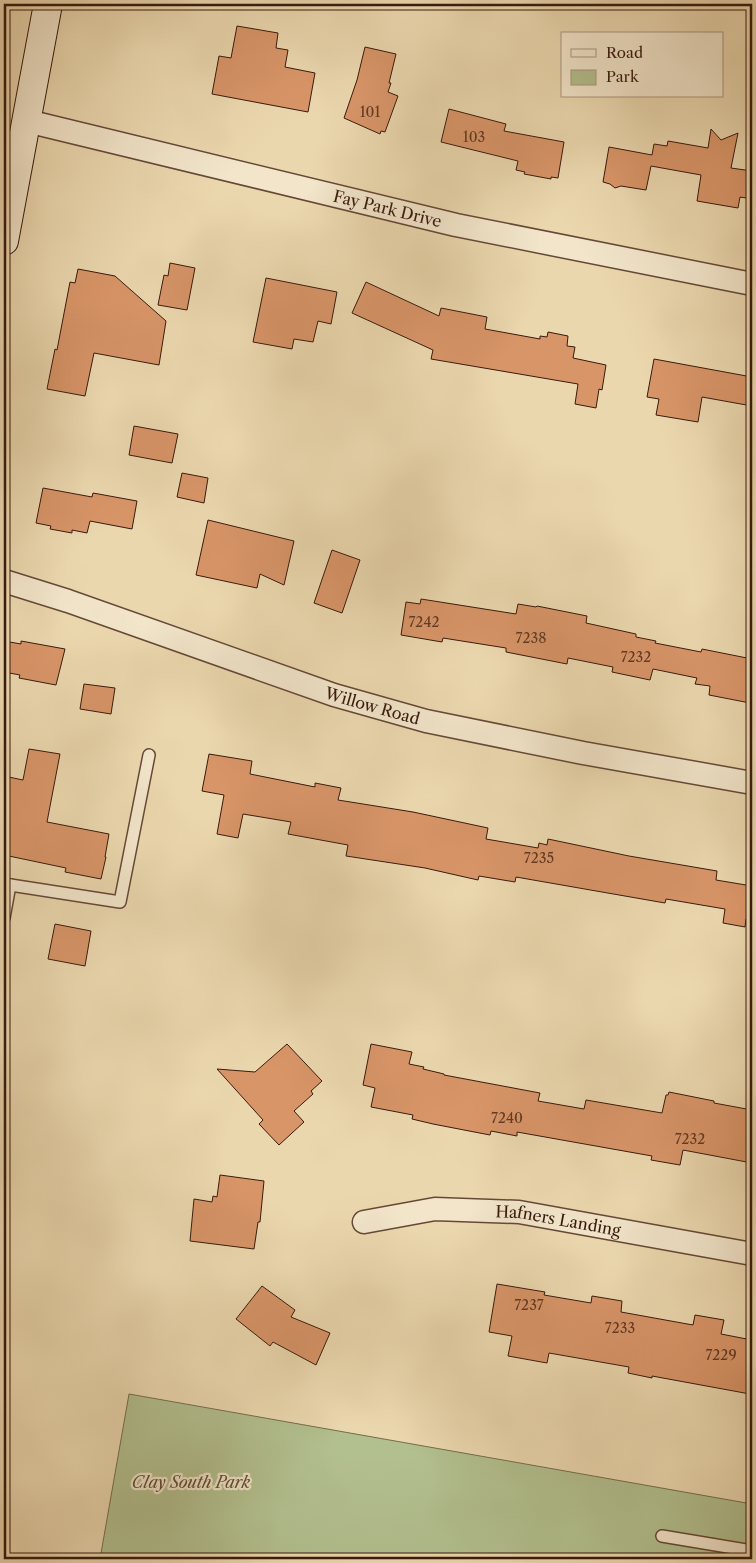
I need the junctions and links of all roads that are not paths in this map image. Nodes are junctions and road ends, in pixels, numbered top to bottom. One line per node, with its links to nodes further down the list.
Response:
1 (48, 4): 2 (main road)
2 (27, 121): 3 (main road); 4 (street, Fay Park Drive)
3 (4, 241)
4 (752, 284)
5 (4, 581): 7 (street, Willow Road)
6 (149, 755): 8 (lane)
7 (752, 783)
8 (7, 885): 9 (lane)
9 (4, 918)
10 (364, 1222): 11 (street, Hafners Landing)
11 (752, 1254)
12 (662, 1536): 13 (lane)
13 (752, 1551)

